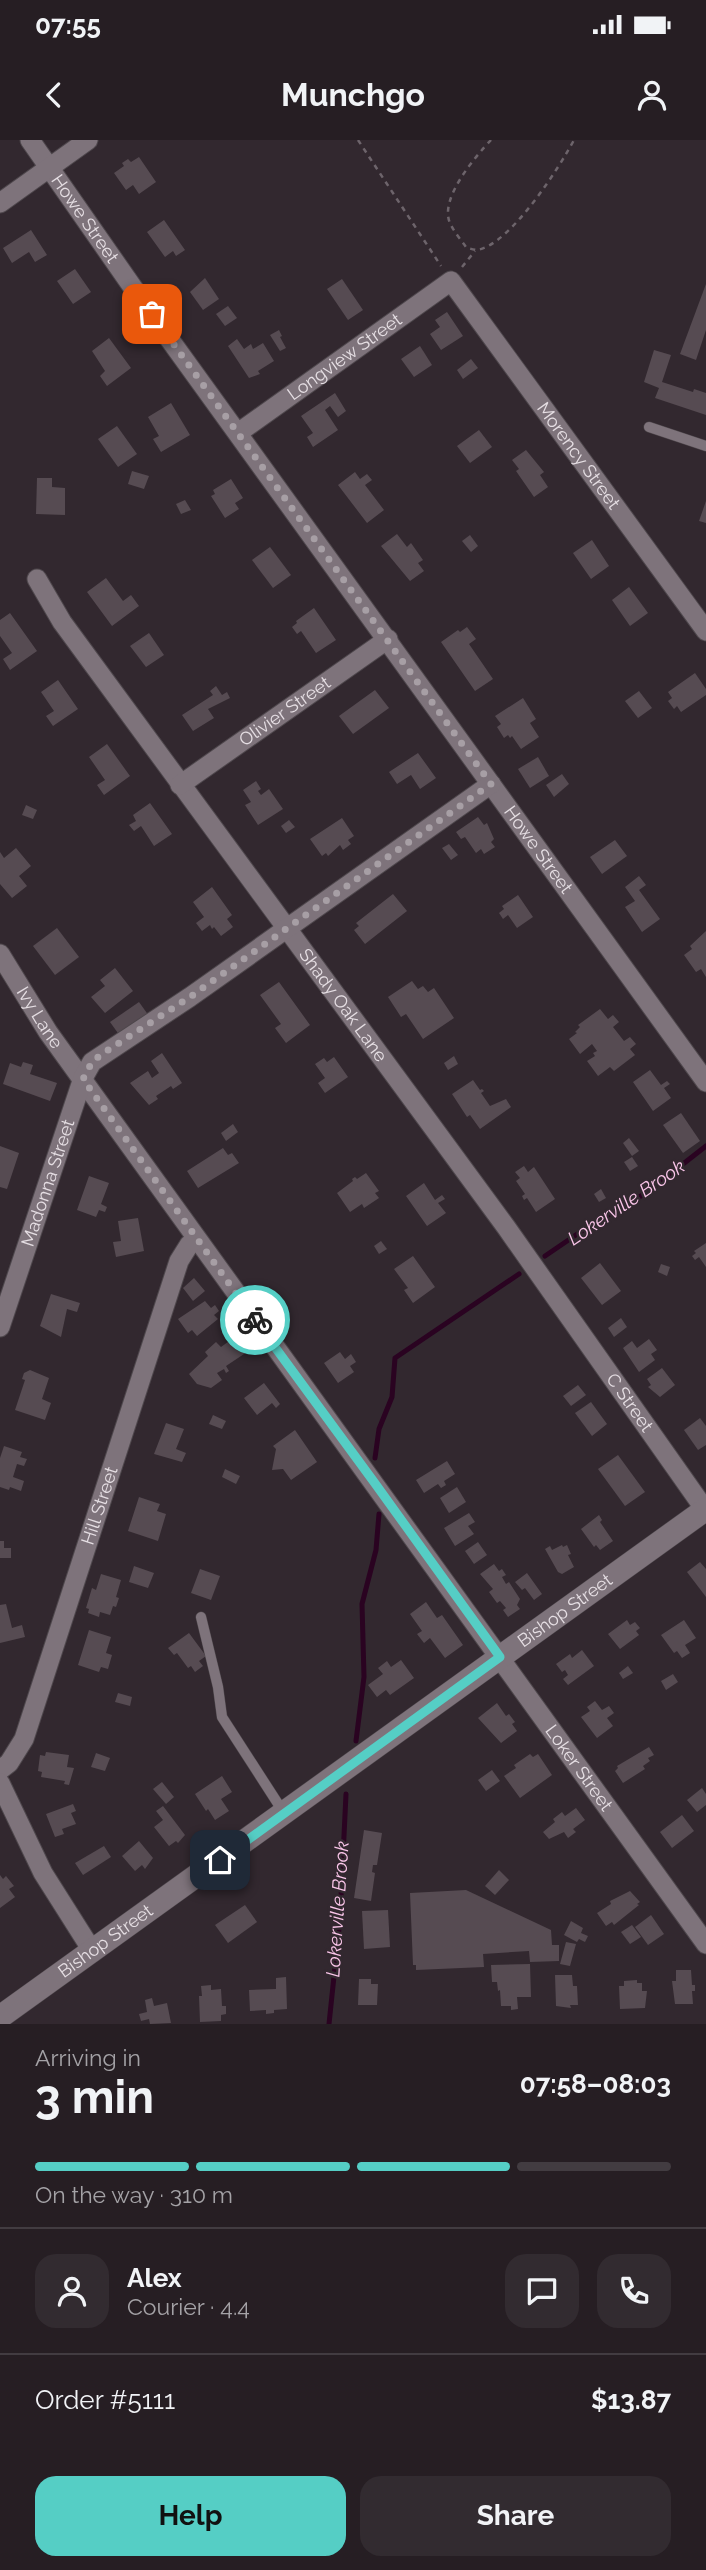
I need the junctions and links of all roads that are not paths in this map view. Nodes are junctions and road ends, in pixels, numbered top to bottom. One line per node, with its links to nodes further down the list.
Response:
1 (30, 140): 3 (street, Howe Street)
2 (88, 140): 3 (street)
3 (50, 168): 4 (street); 7 (street, Howe Street)
4 (0, 203)
5 (451, 281): 7 (street, Longview Street); 10 (street, Morency Street)
6 (649, 427): 8 (lane)
7 (238, 433): 11 (street, Howe Street)
8 (706, 446)
9 (37, 579): 13 (street, Shady Oak Lane)
10 (706, 631)
11 (388, 639): 12 (street, Howe Street); 13 (street, Olivier Street)
12 (491, 784): 14 (street, Madonna Street); 17 (street, Howe Street)
13 (180, 785): 14 (street, Shady Oak Lane)
14 (286, 929): 16 (street, Madonna Street); 19 (street, Shady Oak Lane)
15 (0, 954): 16 (street, Ivy Lane)
16 (83, 1079): 18 (street, Ivy Lane); 20 (street, Madonna Street)
17 (706, 1082)
18 (196, 1239): 23 (street, Loker Street); 24 (street, Hill Street)
19 (552, 1295): 21 (street, C Street)
20 (0, 1327)
21 (706, 1510): 23 (street, Bishop Street)
22 (201, 1617): 26 (lane)
23 (500, 1657): 26 (street, Bishop Street); 27 (street, Loker Street)
24 (0, 1770)
25 (0, 1783): 28 (street)
26 (285, 1813): 28 (street, Bishop Street)
27 (706, 1944)
28 (93, 1952): 29 (street, Bishop Street)
29 (8, 2016)

